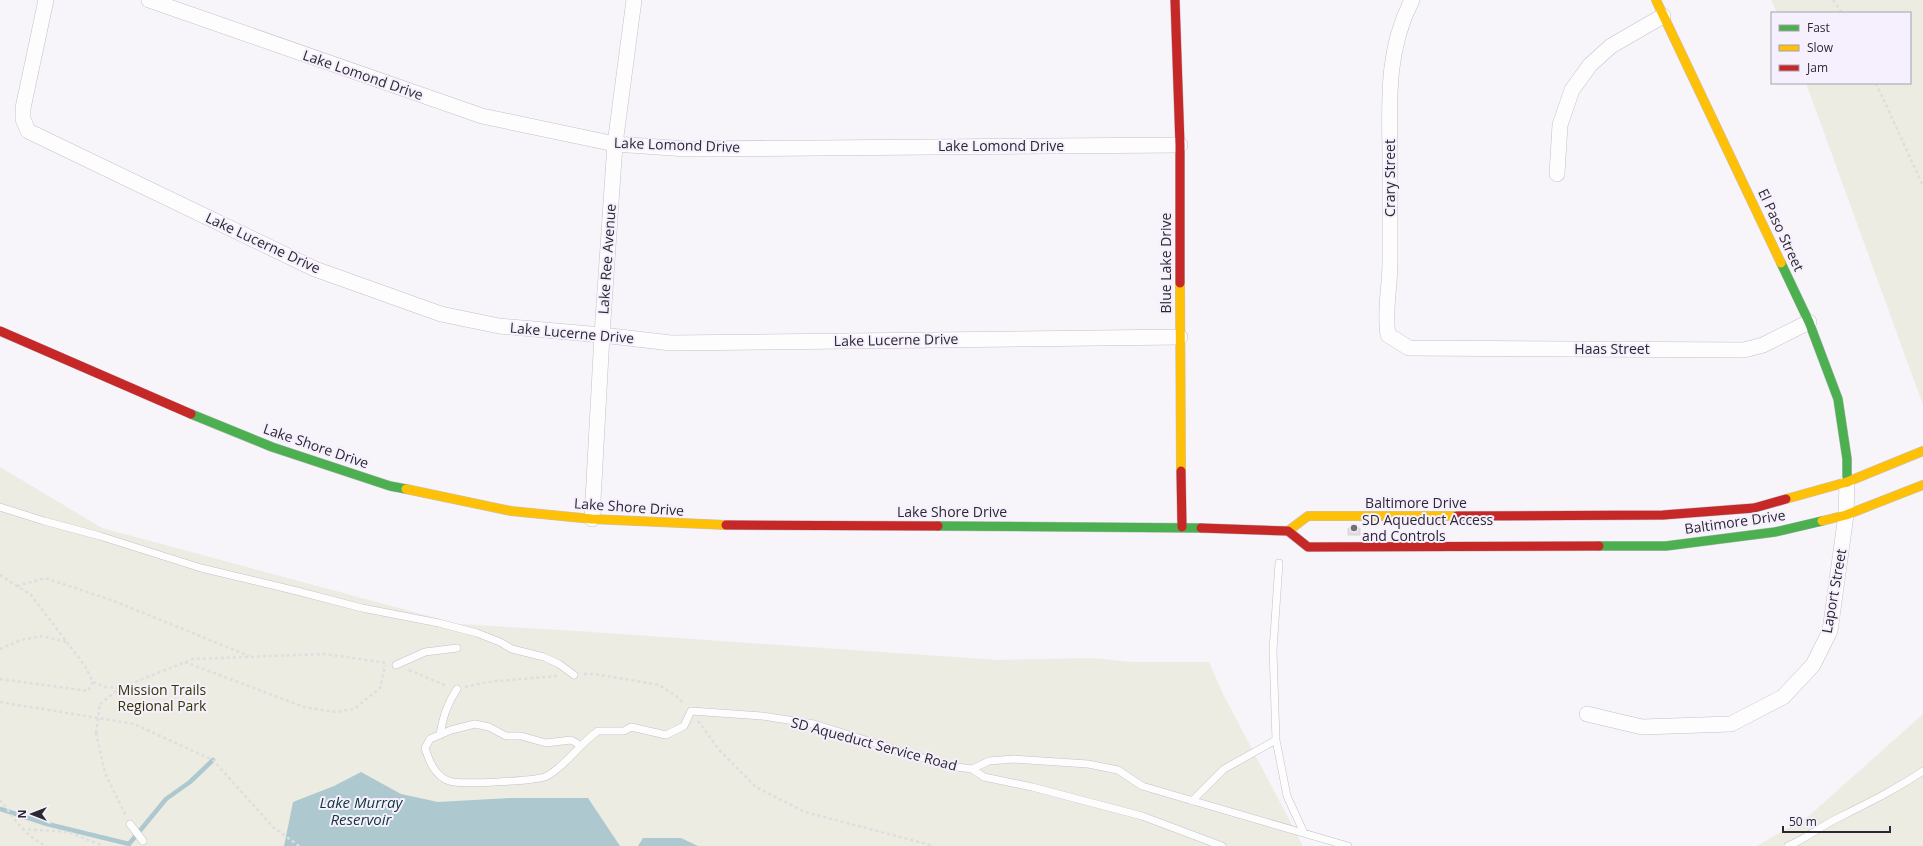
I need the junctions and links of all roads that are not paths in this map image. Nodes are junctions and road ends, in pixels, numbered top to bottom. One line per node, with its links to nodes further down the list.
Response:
1 (46, 0): 13 (street, Lake Lucerne Drive)
2 (149, 0): 8 (street, Lake Lomond Drive)
3 (634, 0): 8 (street, Lake Ree Avenue)
4 (1175, 0): 9 (main road, Blue Lake Drive)
5 (1412, 0): 15 (street, Crary Street)
6 (1656, 0): 7 (main road, El Paso Street)
7 (1663, 16): 10 (street); 11 (main road, El Paso Street)
8 (615, 144): 9 (street, Lake Lomond Drive); 13 (street, Lake Ree Avenue)
9 (1180, 145): 14 (main road, Blue Lake Drive)
10 (1557, 174)
11 (1809, 322): 15 (street, Haas Street); 17 (main road, El Paso Street)
12 (0, 331): 21 (main road, Lake Shore Drive)
13 (602, 334): 14 (street, Lake Lucerne Drive); 21 (street, Lake Ree Avenue)
14 (1180, 337): 22 (main road, Blue Lake Drive)
15 (1409, 348)
16 (1923, 451): 17 (main road, Baltimore Drive)
17 (1847, 482): 20 (street, Laport Street); 23 (main road, Baltimore Drive)
18 (1923, 485): 20 (main road, Baltimore Drive)
19 (0, 506): 27 (lane)
20 (1846, 515): 23 (main road, Baltimore Drive); 29 (street, Laport Street)
21 (592, 519): 22 (main road, Lake Shore Drive)
22 (1182, 527): 23 (main road, Lake Shore Drive)
23 (1288, 531)
24 (1280, 563): 31 (lane)
25 (457, 648): 26 (lane)
26 (396, 665)
27 (574, 675)
28 (457, 689): 30 (lane)
29 (1587, 714)
30 (440, 735): 32 (lane); 32 (lane)
31 (1276, 740): 35 (lane); 37 (lane)
32 (580, 745): 33 (lane, SD Aqueduct Service Road)
33 (972, 769): 35 (lane, SD Aqueduct Service Road); 39 (lane, SD Aqueduct Service Road)
34 (1923, 771): 41 (lane)
35 (1192, 801): 37 (lane, SD Aqueduct Service Road)
36 (130, 824): 38 (lane)
37 (1304, 832): 40 (lane, SD Aqueduct Service Road)
38 (143, 841)
39 (1222, 846)
40 (1348, 846)
41 (1788, 846)

